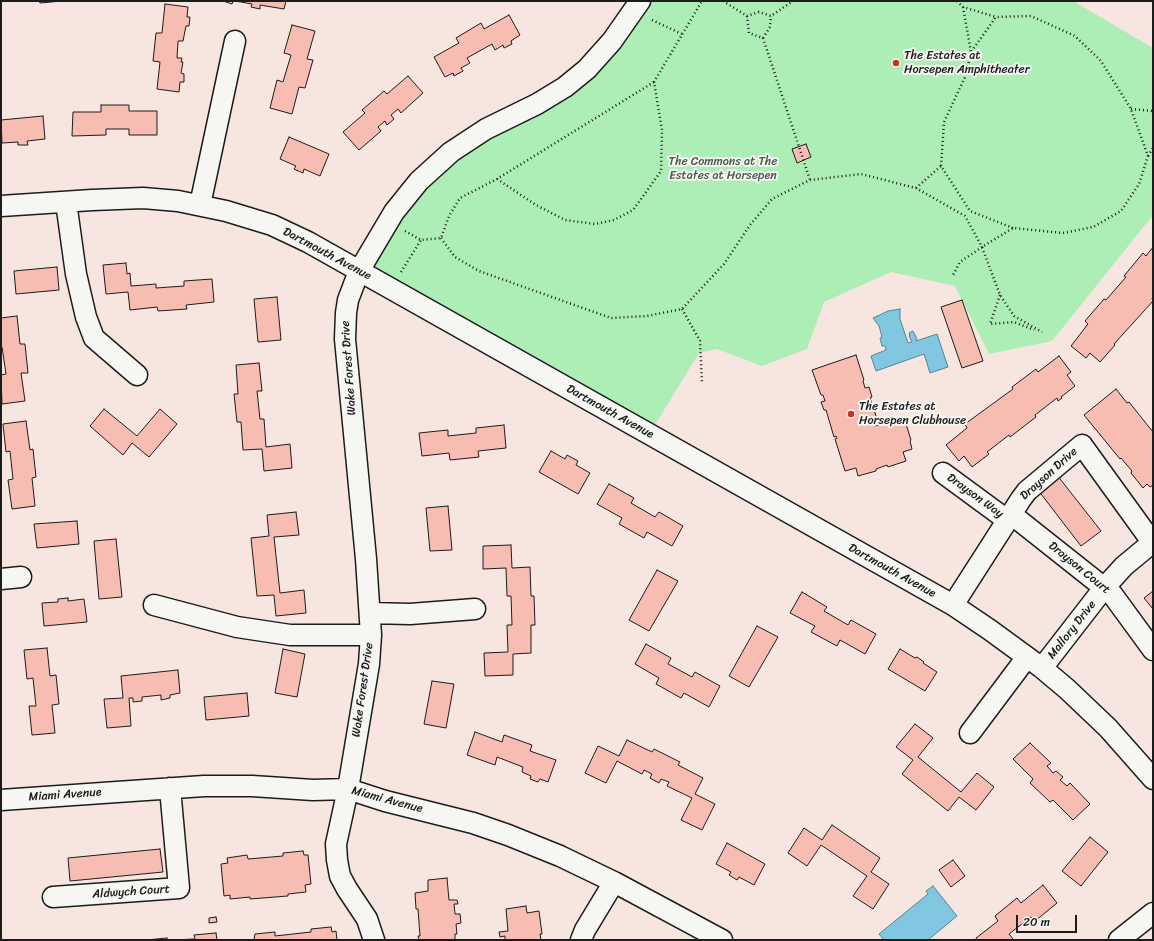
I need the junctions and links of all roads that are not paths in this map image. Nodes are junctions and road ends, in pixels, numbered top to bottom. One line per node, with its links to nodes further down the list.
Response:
1 (637, 6): 6 (street, Wake Forest Drive)
2 (235, 41): 4 (street)
3 (66, 202): 4 (street, Dartmouth Avenue); 5 (street, Dartmouth Avenue); 7 (street)
4 (200, 205): 6 (street, Dartmouth Avenue)
5 (1, 206)
6 (359, 271): 15 (street, Dartmouth Avenue); 17 (street, Wake Forest Drive)
7 (137, 375)
8 (943, 473): 9 (street, Drayson Way)
9 (1009, 517): 10 (street, Drayson Drive); 13 (street, Drayson Court); 15 (street, Drayson Drive)
10 (1153, 542): 13 (street, Mallory Drive)
11 (21, 577): 12 (street)
12 (1, 579)
13 (1104, 588): 19 (street, Drayson Court); 20 (street, Mallory Drive)
14 (154, 605): 18 (street)
15 (953, 605): 20 (street, Dartmouth Avenue)
16 (475, 610): 17 (street)
17 (370, 614): 18 (street, Wake Forest Drive)
18 (371, 635): 24 (street, Wake Forest Drive)
19 (1153, 650)
20 (1034, 662): 21 (street, Mallory Drive); 22 (street, Dartmouth Avenue)
21 (970, 733)
22 (1153, 779)
23 (170, 788): 24 (street, Miami Avenue); 25 (street, Miami Avenue); 27 (street, Aldwych Court)
24 (348, 790): 26 (street, Miami Avenue); 29 (street, Wake Forest Drive)
25 (1, 800)
26 (614, 882): 30 (street); 31 (street, Miami Avenue)
27 (54, 897)
28 (1153, 913): 32 (street)
29 (374, 940)
30 (581, 940)
31 (722, 940)
32 (1118, 940)

